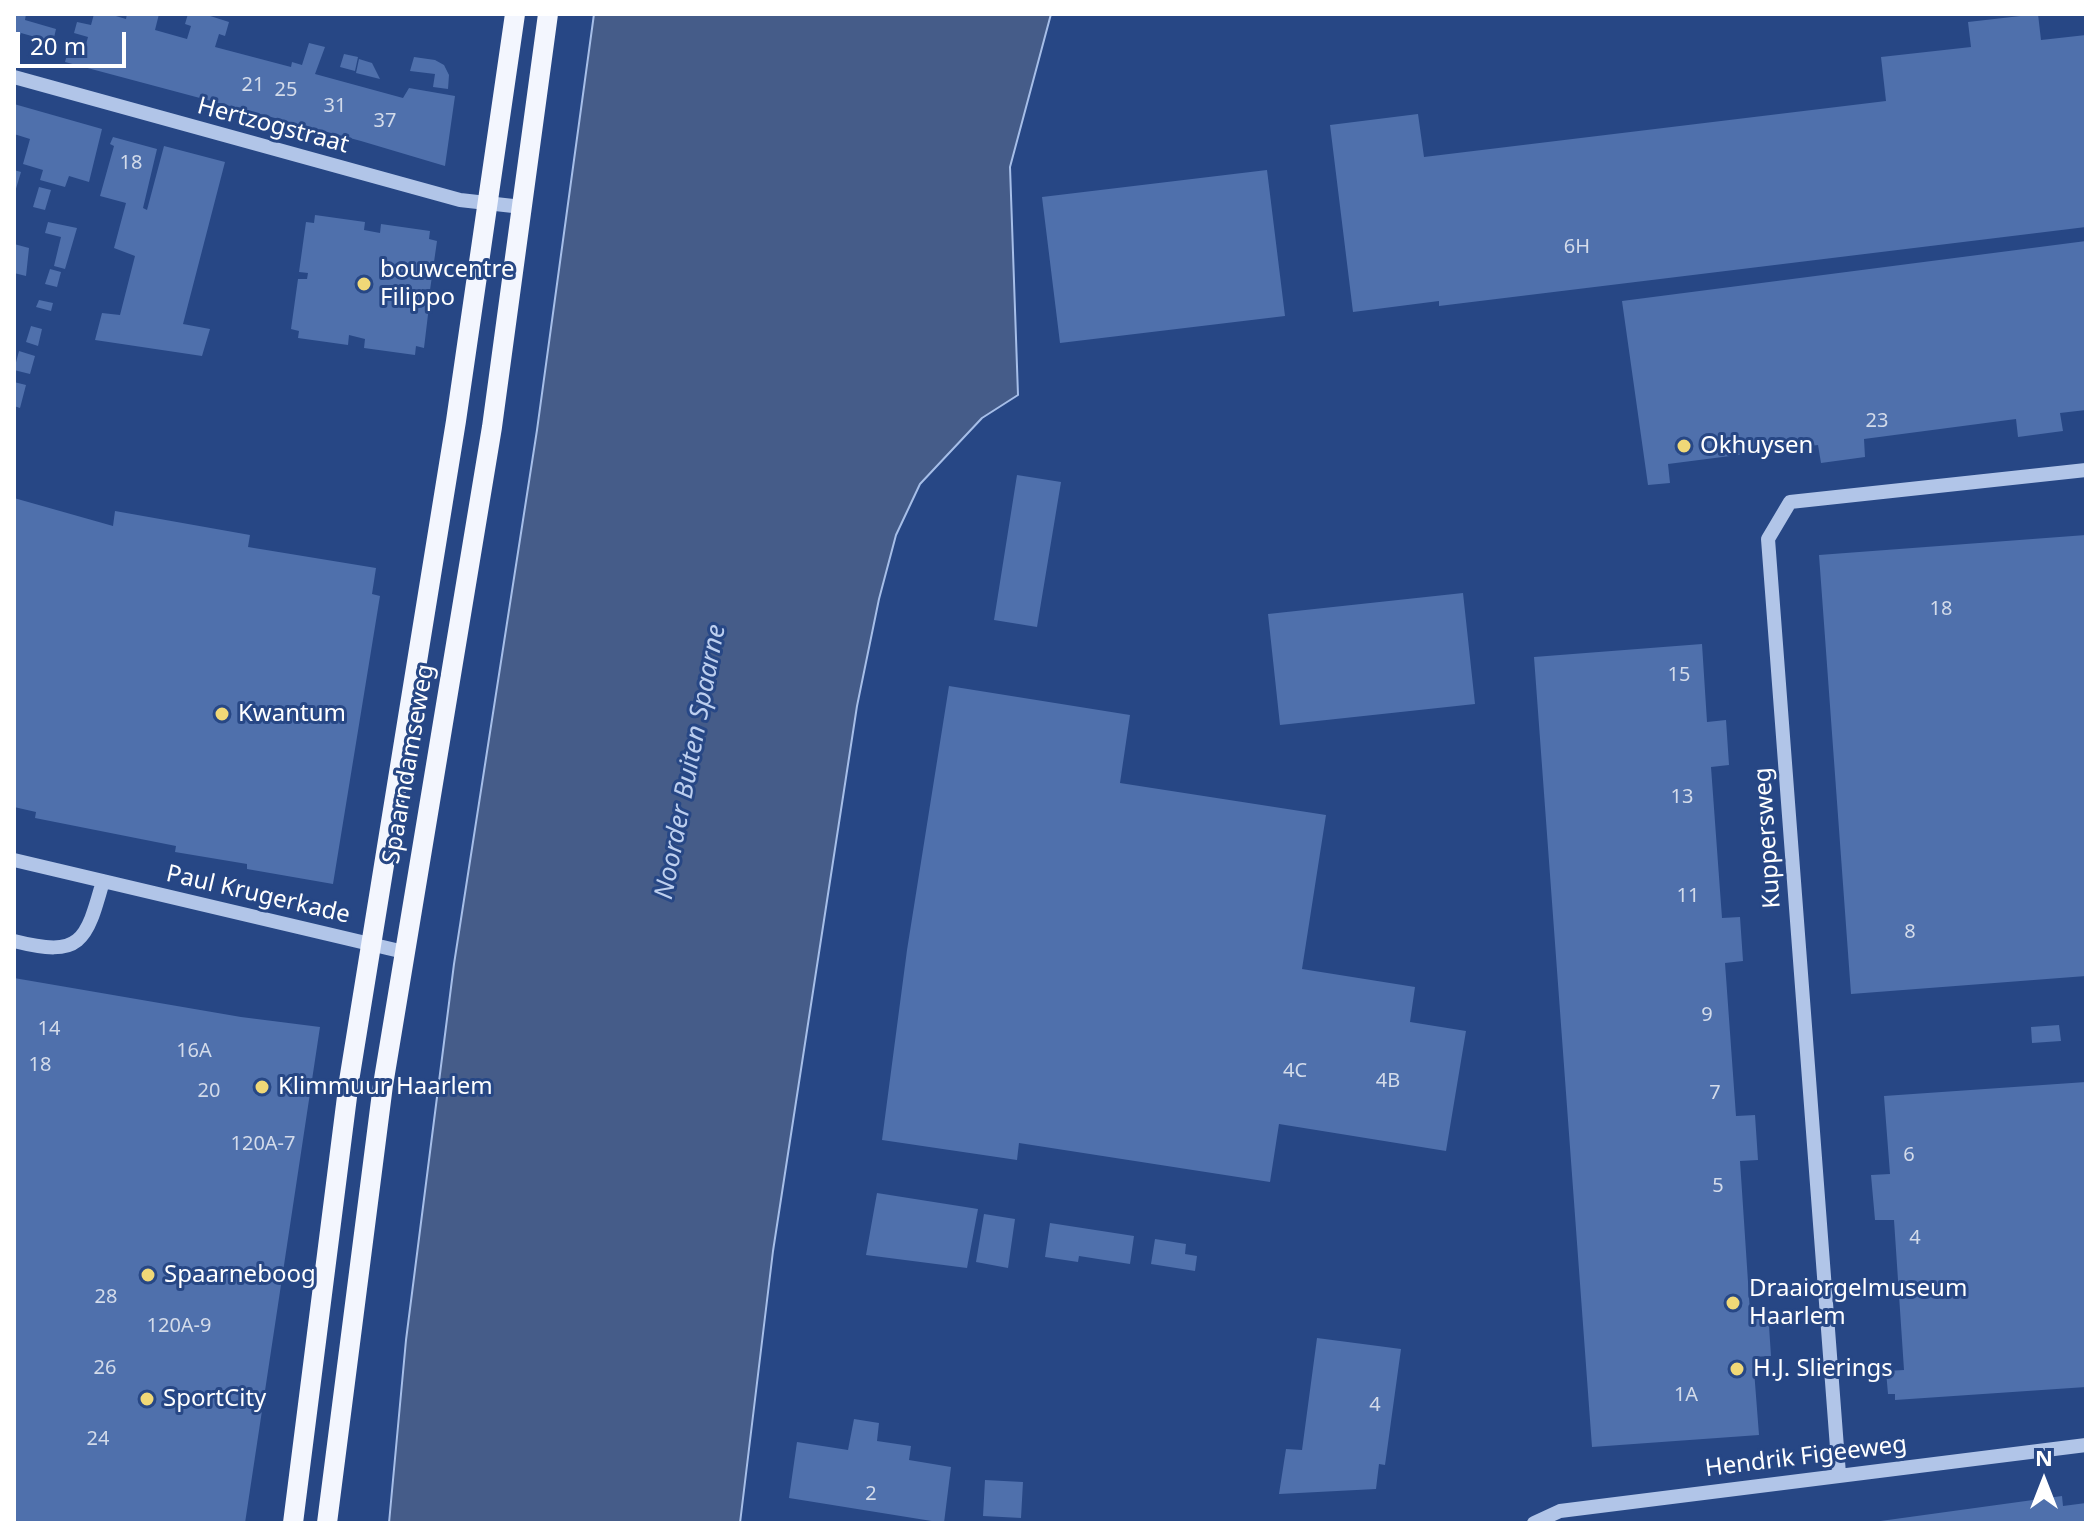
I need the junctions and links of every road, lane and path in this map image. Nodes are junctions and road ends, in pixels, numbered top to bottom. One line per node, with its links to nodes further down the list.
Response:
1 (515, 14): 4 (main road, Spaarndamseweg)
2 (548, 14): 5 (main road, Spaarndamseweg)
3 (14, 77): 4 (street, Hertzogstraat)
4 (488, 203): 5 (street, Hertzogstraat); 10 (main road, Spaarndamseweg)
5 (522, 207): 11 (main road, Spaarndamseweg)
6 (2086, 470): 13 (street, Kuppersweg)
7 (14, 860): 8 (street, Paul Krugerkade)
8 (103, 881): 9 (street); 10 (street, Paul Krugerkade)
9 (14, 941)
10 (371, 944): 11 (street, Paul Krugerkade); 14 (main road, Spaarndamseweg)
11 (404, 952): 15 (main road, Spaarndamseweg)
12 (2086, 1445): 13 (street, Hendrik Figeeweg)
13 (1839, 1474): 16 (street, Hendrik Figeeweg)
14 (293, 1523)
15 (327, 1523)
16 (1534, 1523)

